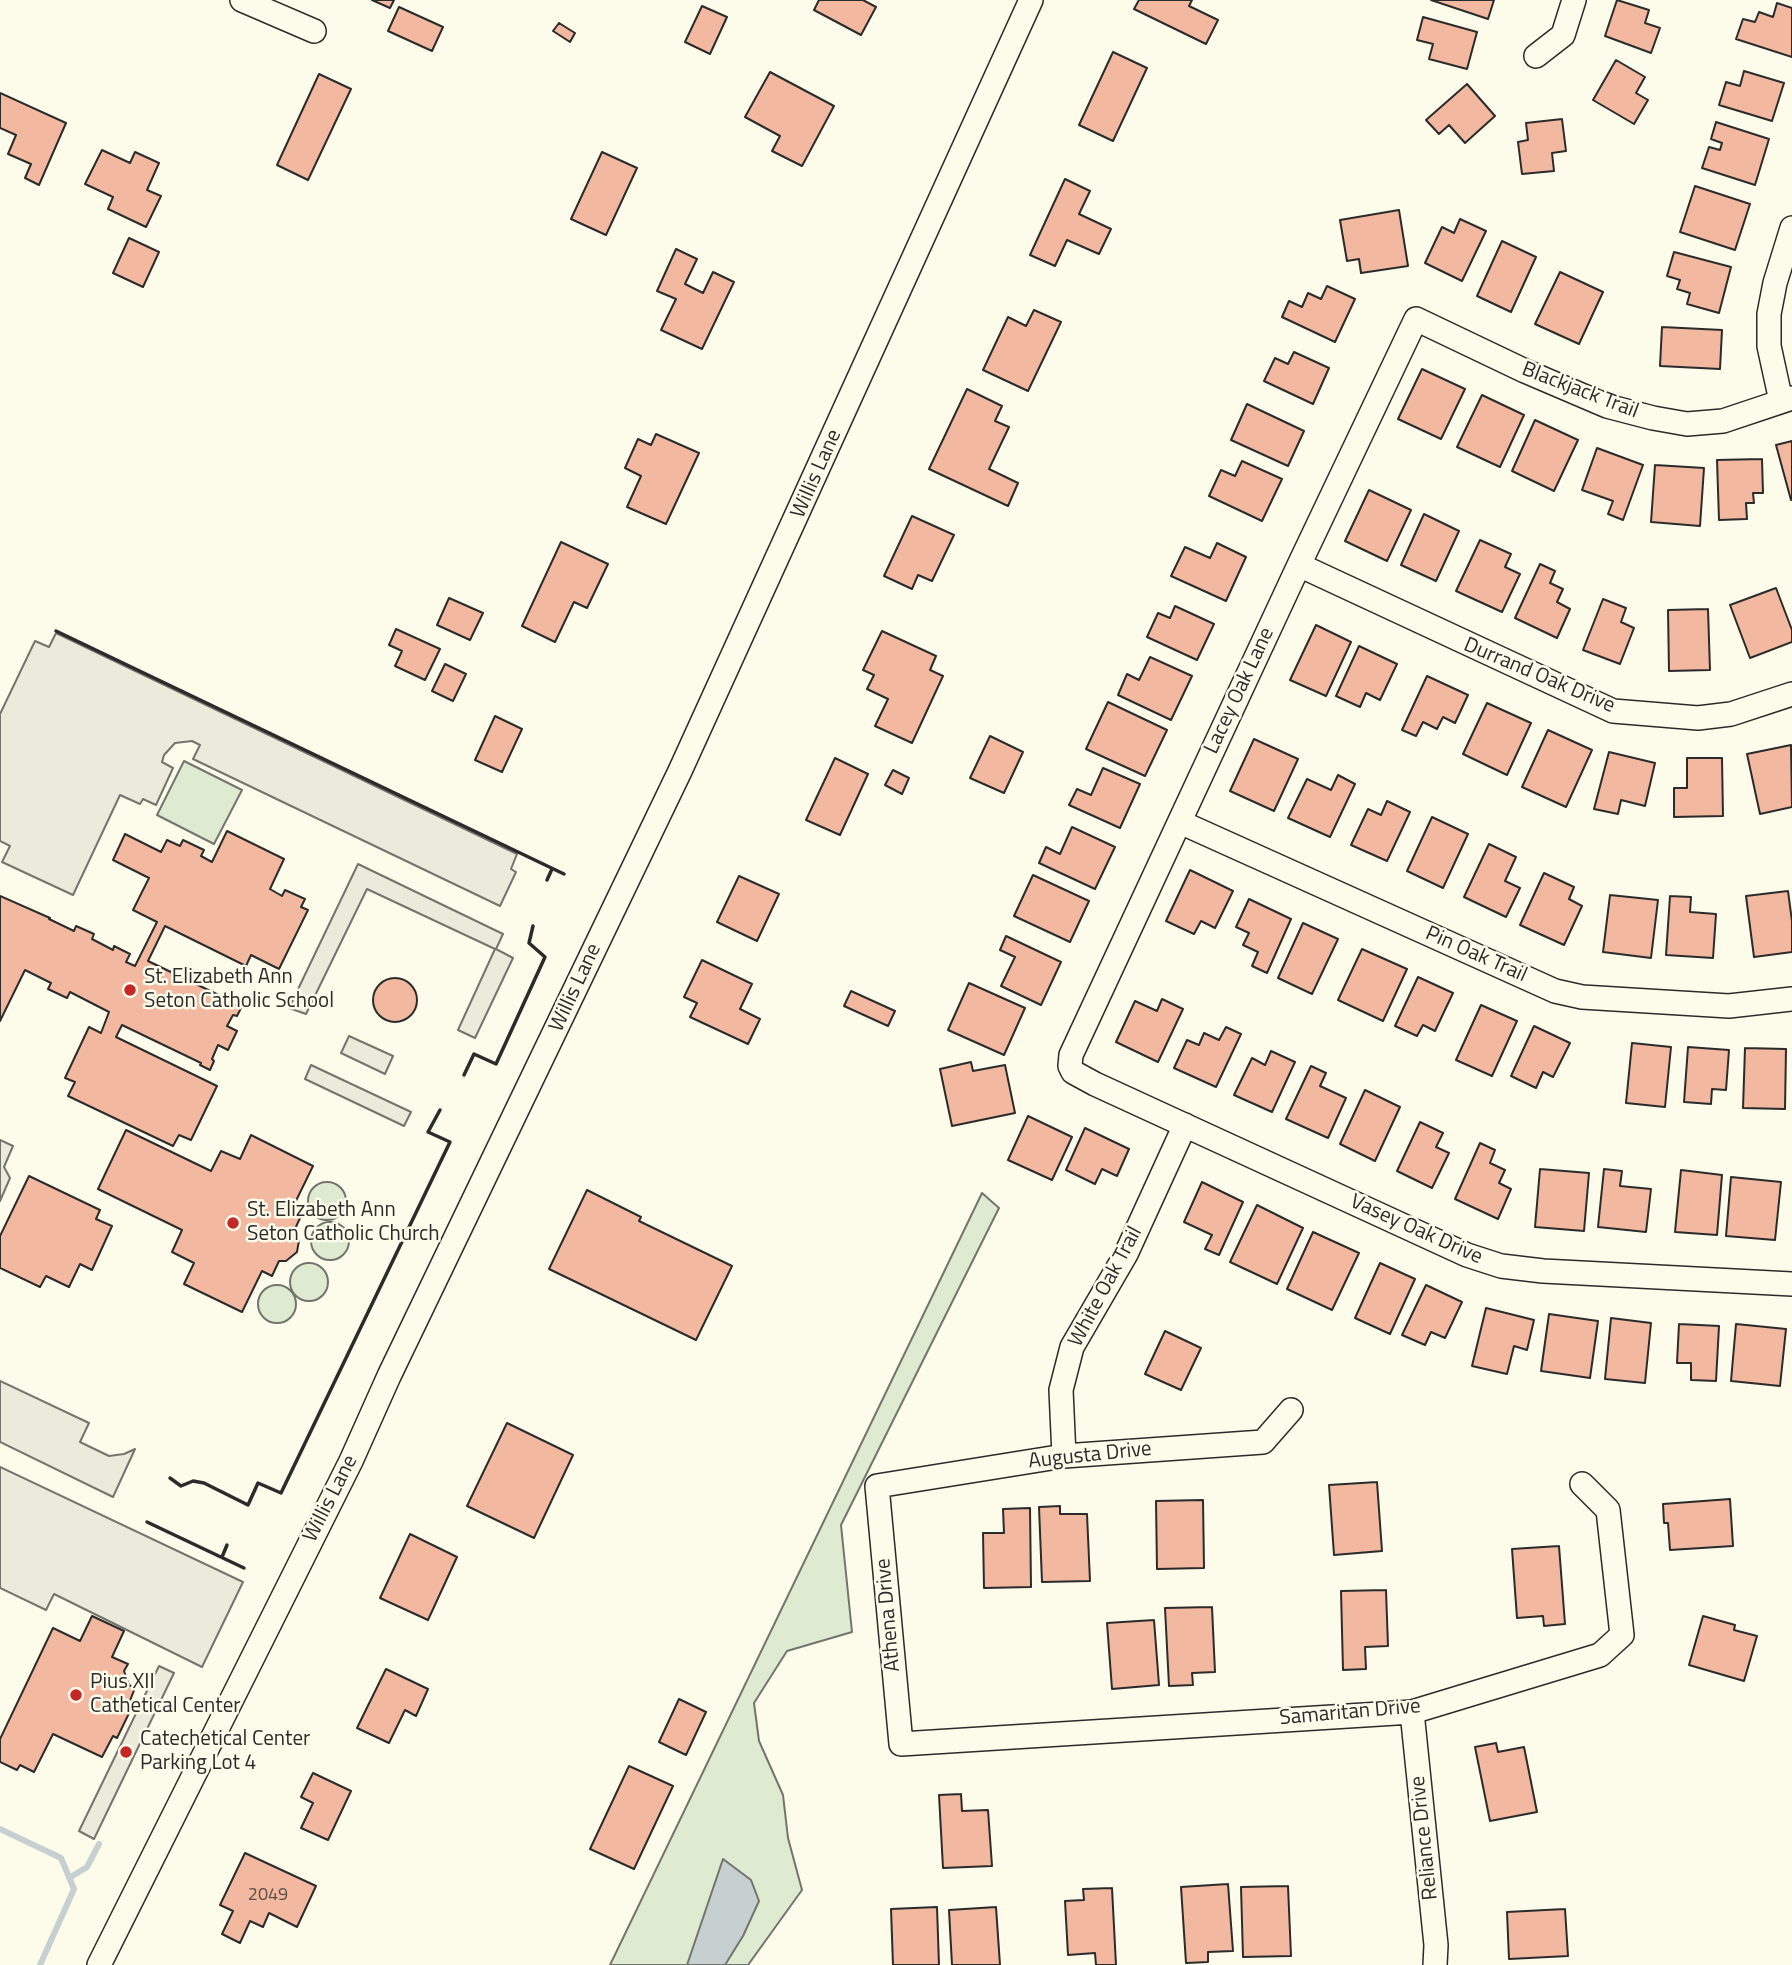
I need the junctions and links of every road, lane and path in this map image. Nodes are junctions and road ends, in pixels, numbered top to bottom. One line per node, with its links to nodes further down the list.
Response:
1 (242, 0): 4 (street)
2 (1031, 0): 22 (street, Willis Lane)
3 (1574, 0): 5 (street)
4 (314, 31)
5 (1536, 55)
6 (1792, 229): 8 (street)
7 (1416, 319): 8 (street, Blackjack Trail); 9 (street, Lacey Oak Lane)
8 (1786, 399)
9 (1299, 565): 10 (street, Durrand Oak Drive); 11 (street, Lacey Oak Lane)
10 (1792, 694)
11 (1180, 822): 12 (street, Pin Oak Trail); 13 (street, Lacey Oak Lane)
12 (1792, 999)
13 (1070, 1066): 14 (street, Vasey Oak Drive)
14 (1185, 1125): 15 (street, Vasey Oak Drive); 17 (street, White Oak Trail)
15 (1792, 1284)
16 (1291, 1410): 17 (street, Augusta Drive)
17 (1064, 1456): 19 (street, Augusta Drive)
18 (1582, 1484): 20 (street, Samaritan Drive)
19 (877, 1486): 21 (street, Athena Drive)
20 (1412, 1712): 21 (street, Samaritan Drive); 23 (street, Reliance Drive)
21 (901, 1744)
22 (99, 1965)
23 (1435, 1965)

